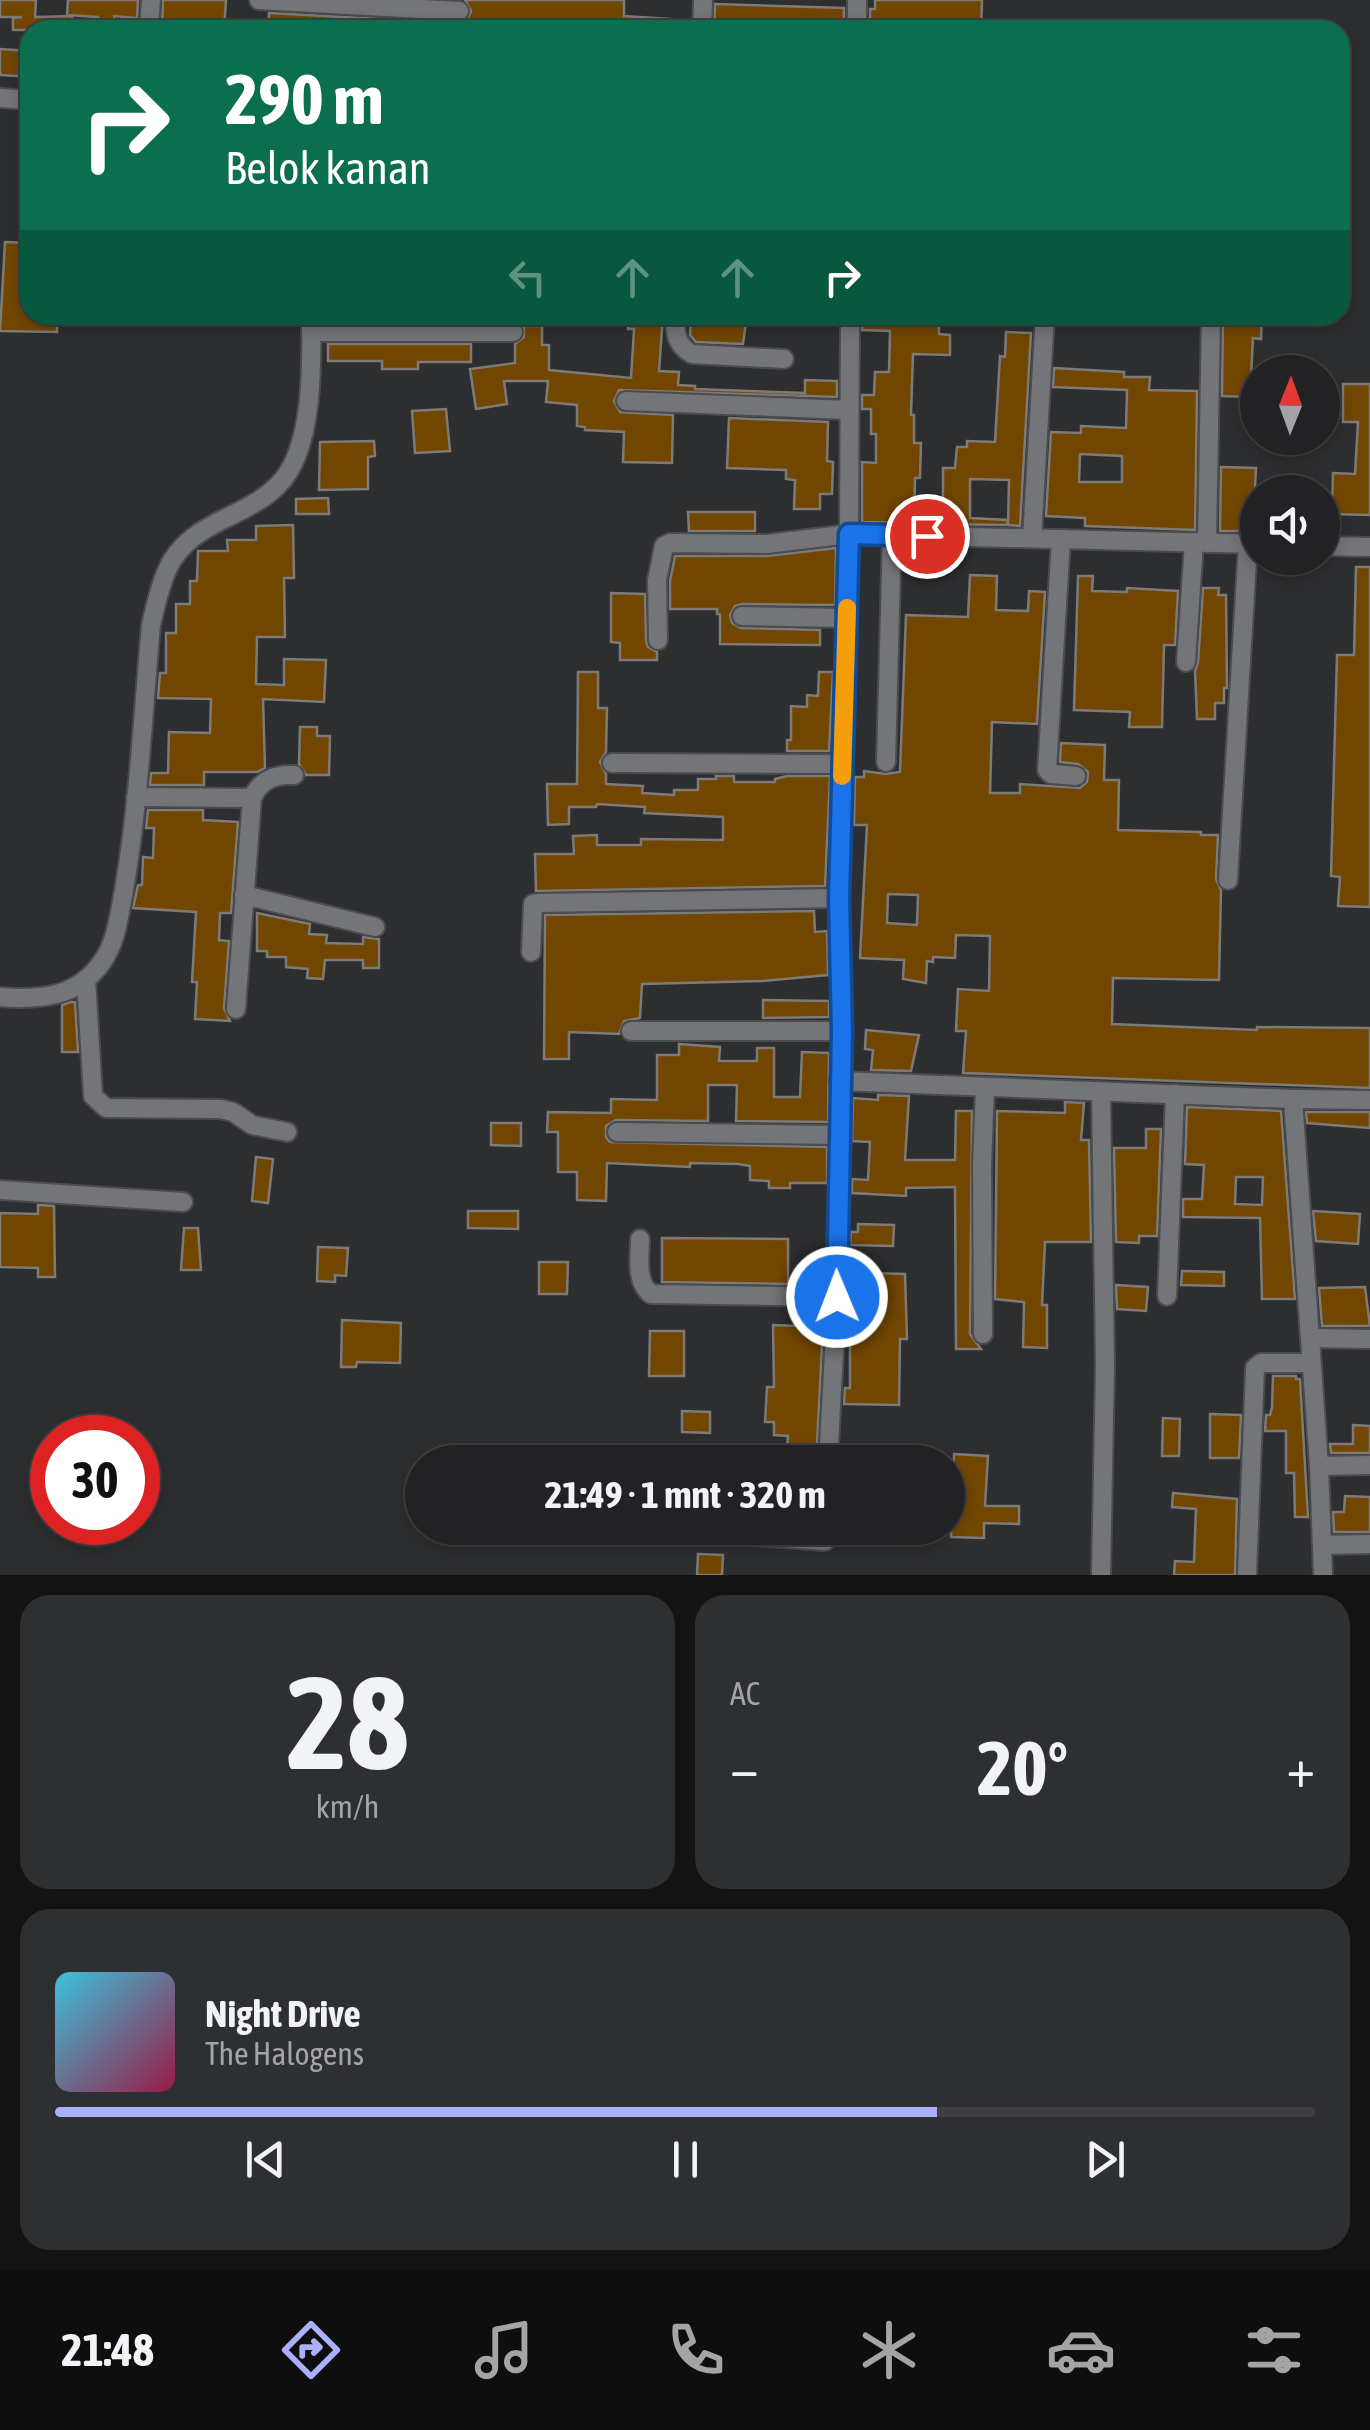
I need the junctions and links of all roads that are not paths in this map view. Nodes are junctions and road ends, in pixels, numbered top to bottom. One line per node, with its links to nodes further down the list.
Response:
1 (260, 0): 2 (street)
2 (459, 14)
3 (311, 325): 31 (street)
4 (356, 325): 9 (street)
5 (676, 325): 10 (street)
6 (850, 325): 12 (street)
7 (1044, 325): 15 (street)
8 (1211, 325): 17 (street)
9 (513, 332)
10 (784, 360)
11 (626, 401): 12 (street)
12 (848, 410): 13 (street)
13 (849, 534): 14 (street); 23 (street); 24 (street)
14 (892, 535): 15 (street); 26 (street)
15 (1032, 538): 16 (street)
16 (1061, 539): 17 (street); 30 (street)
17 (1200, 542): 18 (street); 25 (street)
18 (1240, 544)
19 (1340, 546): 20 (street)
20 (1370, 547)
21 (1250, 575): 33 (street)
22 (742, 616): 23 (street)
23 (846, 618): 28 (street)
24 (658, 640)
25 (1186, 662)
26 (886, 762)
27 (612, 763): 28 (street)
28 (842, 764): 35 (street)
29 (294, 775): 32 (street)
30 (1076, 776)
31 (136, 797): 32 (street); 38 (street)
32 (252, 798): 34 (street)
33 (1228, 880)
34 (244, 895): 36 (street); 40 (street)
35 (839, 898): 37 (street); 42 (street)
36 (375, 927)
37 (531, 952)
38 (86, 980): 39 (street); 49 (street)
39 (0, 997)
40 (236, 1009)
41 (631, 1031): 42 (street)
42 (842, 1032): 43 (street)
43 (839, 1081): 44 (street); 51 (street)
44 (986, 1087): 45 (street); 57 (street)
45 (1102, 1092): 46 (street); 66 (street)
46 (1176, 1094): 47 (street); 55 (street)
47 (1293, 1099): 48 (street); 58 (street)
48 (1370, 1100)
49 (287, 1132)
50 (617, 1132): 51 (street)
51 (838, 1135): 56 (street)
52 (0, 1190): 53 (street)
53 (183, 1202)
54 (640, 1239): 56 (street)
55 (1167, 1296)
56 (837, 1297): 61 (street)
57 (983, 1334)
58 (1310, 1338): 59 (street); 60 (street)
59 (1370, 1339)
60 (1311, 1363): 63 (street); 67 (street)
61 (829, 1445)
62 (1370, 1465): 63 (street)
63 (1319, 1466): 65 (street)
64 (1370, 1544): 65 (street)
65 (1323, 1545): 68 (street)
66 (1102, 1575)
67 (1247, 1575)
68 (1324, 1575)

